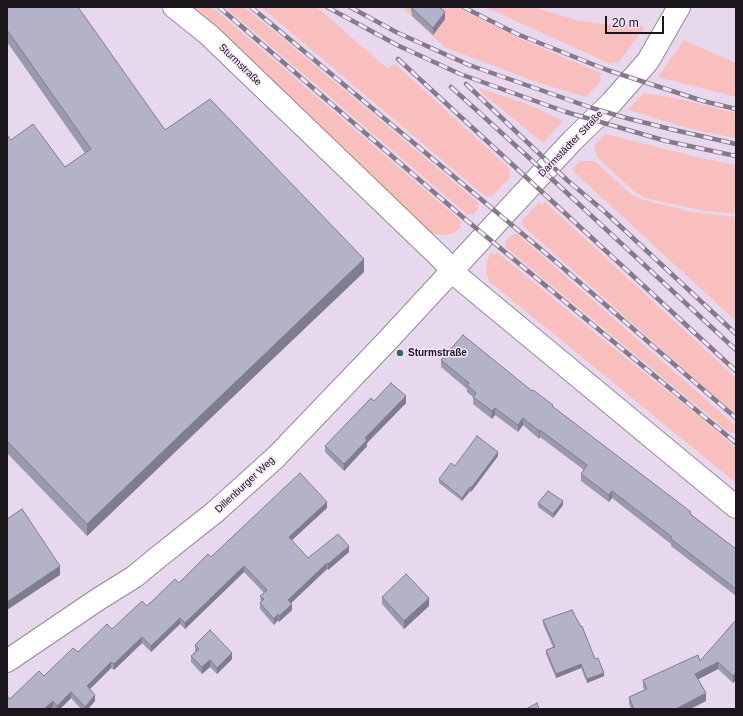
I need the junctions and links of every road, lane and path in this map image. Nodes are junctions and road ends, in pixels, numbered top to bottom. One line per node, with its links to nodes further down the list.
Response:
1 (174, 7): 3 (street, Sturmstraße)
2 (678, 7): 3 (street, Darmstädter Straße)
3 (451, 271): 4 (street, Sturmstraße); 5 (street, Dillenburger Weg)
4 (736, 507)
5 (7, 661)

